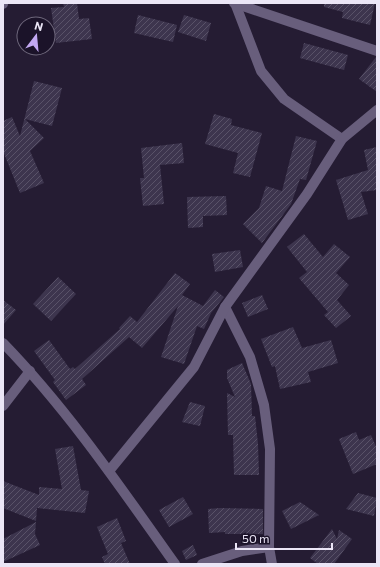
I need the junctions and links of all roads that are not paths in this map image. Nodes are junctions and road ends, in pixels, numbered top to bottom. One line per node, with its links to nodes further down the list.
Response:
1 (234, 3): 2 (street); 4 (street)
2 (377, 51)
3 (377, 110): 4 (street)
4 (342, 139): 5 (street)
5 (225, 307): 9 (street); 10 (street)
6 (3, 343): 7 (street)
7 (30, 371): 8 (street); 9 (street)
8 (3, 406)
9 (109, 471): 11 (street)
10 (269, 547): 12 (street); 13 (street)
11 (175, 564)
12 (202, 564)
13 (272, 564)

